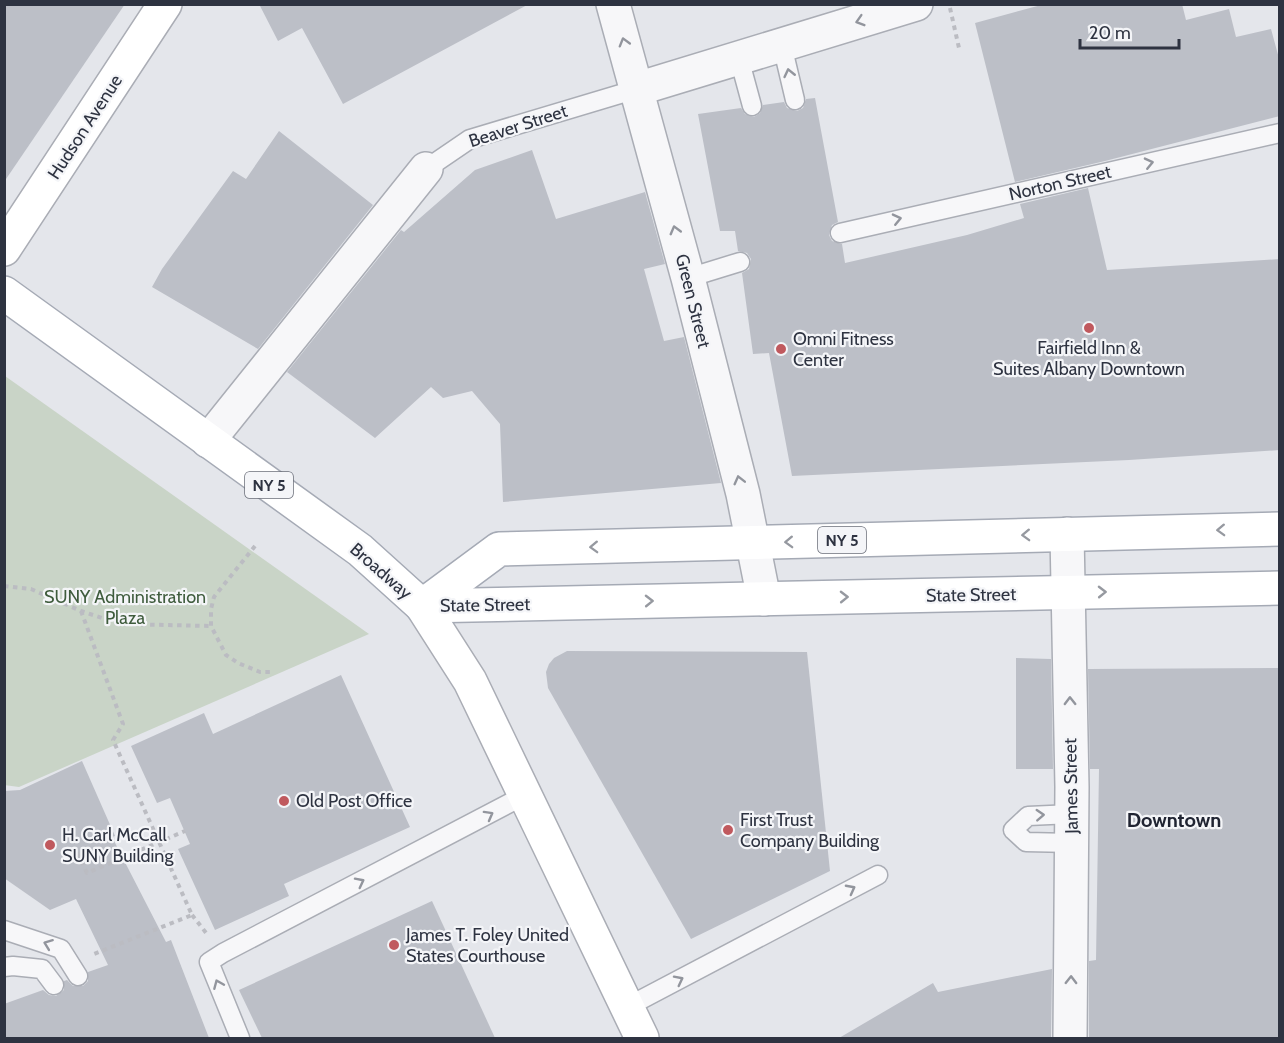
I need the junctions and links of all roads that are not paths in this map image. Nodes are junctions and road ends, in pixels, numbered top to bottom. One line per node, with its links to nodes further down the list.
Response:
1 (165, 4): 12 (main road, Hudson Avenue)
2 (613, 4): 6 (street, Green Street, one-way to 2)
3 (916, 4): 4 (street, Beaver Street, one-way to 4)
4 (782, 45): 5 (street, Beaver Street); 7 (lane, one-way to 4)
5 (739, 58): 6 (street, Beaver Street); 8 (lane)
6 (638, 89): 10 (lane, Beaver Street); 14 (street, Green Street, one-way to 6)
7 (795, 100)
8 (752, 106)
9 (1280, 133): 11 (lane, Norton Street, one-way to 9)
10 (426, 169): 16 (street, Beaver Street)
11 (840, 233)
12 (4, 249)
13 (740, 262): 14 (lane)
14 (688, 278): 19 (street, Green Street, one-way to 14)
15 (4, 293): 16 (main road, Broadway / NY 5)
16 (208, 441): 23 (main road, Broadway / NY 5)
17 (1280, 529): 18 (main road, State Street / NY 5, one-way to 18)
18 (1067, 534): 19 (main road, State Street / NY 5, one-way to 19); 21 (street, James Street)
19 (754, 542): 22 (street, Green Street); 23 (main road, State Street / NY 5, one-way to 23)
20 (1280, 588): 21 (main road, State Street, one-way to 20)
21 (1068, 593): 22 (main road, State Street, one-way to 21); 25 (street, James Street, one-way to 21)
22 (764, 599): 23 (main road, State Street, one-way to 22)
23 (422, 606): 24 (main road, Broadway)
24 (525, 795): 31 (main road, Broadway); 32 (lane, one-way to 24)
25 (1072, 828): 25 (lane, one-way to 25); 34 (street, James Street, one-way to 25)
26 (878, 875): 31 (lane, one-way to 26)
27 (4, 930): 29 (lane, one-way to 27)
28 (4, 967): 30 (lane)
29 (78, 976)
30 (54, 985)
31 (627, 1007): 33 (main road, Broadway)
32 (240, 1038)
33 (642, 1038)
34 (1070, 1038)

